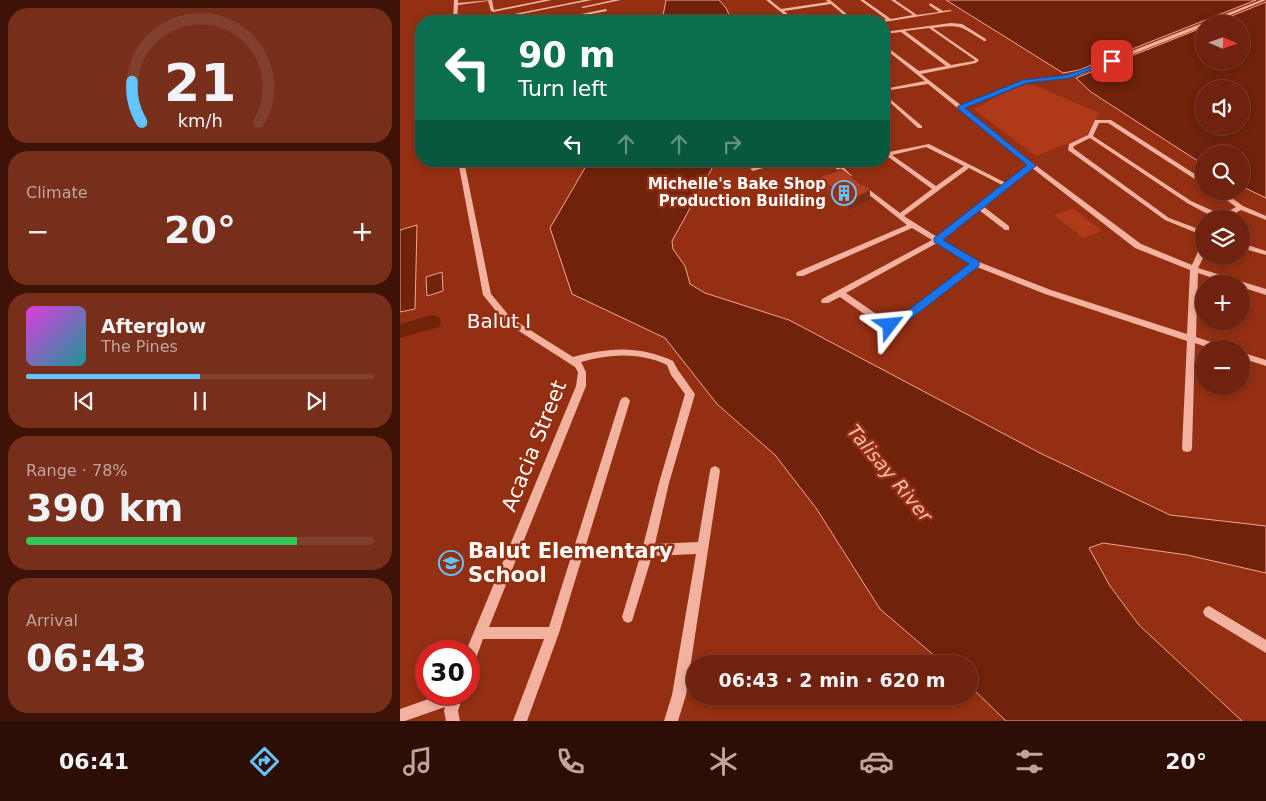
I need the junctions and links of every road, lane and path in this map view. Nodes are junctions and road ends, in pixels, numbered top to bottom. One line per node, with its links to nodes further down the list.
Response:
1 (489, 0): 9 (street); 13 (street)
2 (550, 0): 13 (street)
3 (590, 0): 20 (street)
4 (619, 0): 21 (street)
5 (768, 0): 15 (street)
6 (862, 0): 26 (street)
7 (893, 0): 28 (street)
8 (1264, 0): 27 (street)
9 (456, 2): 19 (street)
10 (830, 2): 15 (street); 25 (street)
11 (501, 4): 13 (street)
12 (930, 4): 17 (street)
13 (491, 5)
14 (606, 10): 22 (street)
15 (781, 10): 24 (street)
16 (950, 11): 17 (street)
17 (942, 12): 28 (street)
18 (628, 14): 23 (street)
19 (455, 15)
20 (511, 15)
21 (541, 15)
22 (580, 15)
23 (624, 15)
24 (787, 15)
25 (846, 15)
26 (883, 15)
27 (1227, 15)
28 (916, 16): 29 (street)
29 (890, 20)
30 (928, 26): 32 (street); 34 (street); 36 (street)
31 (1195, 28): 42 (street)
32 (902, 31): 33 (street); 37 (street)
33 (890, 32)
34 (985, 40)
35 (890, 51): 38 (street)
36 (977, 60): 37 (street)
37 (950, 67): 38 (street)
38 (918, 73): 39 (street)
39 (928, 82): 40 (street); 42 (street)
40 (890, 89)
41 (890, 100): 43 (street)
42 (961, 108): 48 (street)
43 (920, 127)
44 (1090, 136): 54 (street); 60 (street); 66 (street)
45 (890, 153): 47 (street)
46 (890, 157): 56 (street)
47 (968, 166): 55 (street); 56 (street)
48 (1032, 166): 55 (street); 72 (street)
49 (462, 167): 82 (street)
50 (760, 167): 53 (street)
51 (841, 167): 52 (street)
52 (838, 168): 62 (street)
53 (753, 169)
54 (1195, 177)
55 (1006, 185): 59 (street)
56 (936, 189): 62 (street)
57 (1230, 200): 58 (street)
58 (1241, 207): 61 (street); 63 (street)
59 (980, 208): 65 (street); 67 (street)
60 (1204, 210)
61 (1235, 210)
62 (901, 215): 64 (street)
63 (1266, 218)
64 (912, 225): 67 (street); 73 (street)
65 (1007, 228)
66 (1195, 230)
67 (937, 240): 70 (street); 77 (street)
68 (1250, 248): 69 (street)
69 (1266, 253)
70 (976, 264): 77 (street); 79 (street)
71 (1196, 265): 72 (street)
72 (1194, 269): 74 (street); 79 (street)
73 (800, 274)
74 (1213, 275)
75 (1250, 287): 76 (street)
76 (1266, 292)
77 (840, 293): 78 (street)
78 (825, 301)
79 (1191, 338): 80 (street); 85 (street)
80 (1197, 340)
81 (1250, 358): 83 (street)
82 (572, 361): 88 (street); 91 (street, Acacia Street)
83 (1266, 363)
84 (625, 401): 92 (street)
85 (1186, 448)
86 (715, 471): 87 (street)
87 (703, 548): 88 (street); 100 (street)
88 (648, 550): 90 (street)
89 (1209, 612): 94 (street)
90 (628, 617)
91 (480, 632): 92 (street); 93 (street, Acacia Street)
92 (553, 633): 99 (street)
93 (477, 640)
94 (1266, 647)
95 (429, 705): 97 (street)
96 (453, 705): 98 (street)
97 (400, 716)
98 (453, 721)
99 (520, 721)
100 (671, 721)

